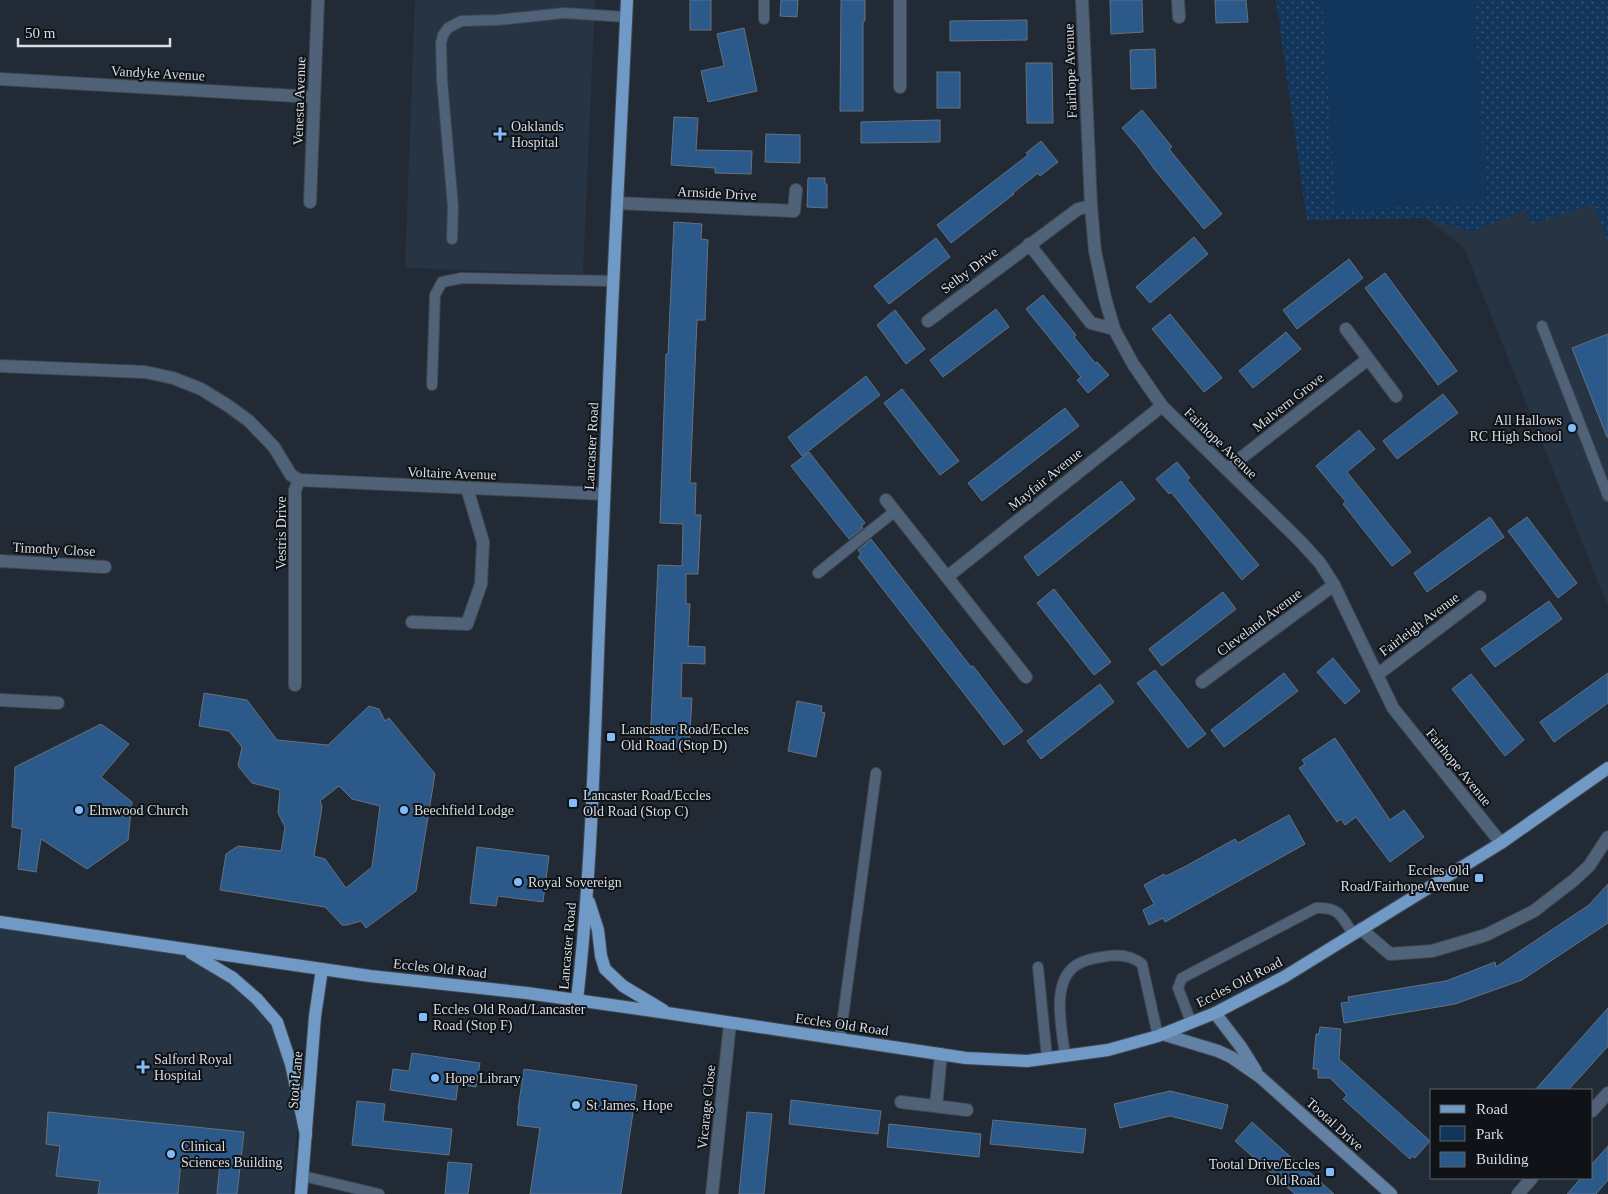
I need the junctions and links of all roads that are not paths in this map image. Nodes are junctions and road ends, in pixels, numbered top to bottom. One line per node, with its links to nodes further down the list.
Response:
1 (318, 0): 12 (street, Venesta Avenue)
2 (627, 0): 7 (main road, Lancaster Road)
3 (764, 0): 9 (lane)
4 (900, 0): 11 (street)
5 (1082, 0): 16 (street, Fairhope Avenue)
6 (1178, 0): 8 (street)
7 (626, 17): 15 (main road, Lancaster Road); 17 (lane)
8 (1179, 17)
9 (764, 19)
10 (0, 79): 12 (street, Vandyke Avenue)
11 (900, 87)
12 (314, 97): 14 (street, Venesta Avenue)
13 (796, 190): 15 (street, Arnside Drive)
14 (310, 202)
15 (617, 203): 19 (main road, Lancaster Road)
16 (1091, 206): 18 (street, Selby Drive); 23 (street, Fairhope Avenue)
17 (452, 240)
18 (1029, 244): 20 (street, Selby Drive); 23 (street)
19 (614, 281): 26 (lane); 32 (main road, Lancaster Road)
20 (928, 321)
21 (1542, 326): 33 (lane)
22 (1346, 328): 24 (street)
23 (1114, 329): 28 (street, Fairhope Avenue)
24 (1368, 359): 27 (street); 29 (street, Malvern Grove)
25 (0, 366): 30 (street, Vestris Drive)
26 (432, 384)
27 (1396, 396)
28 (1162, 406): 29 (street, Fairhope Avenue); 39 (street, Mayfair Avenue)
29 (1227, 469): 40 (street, Fairhope Avenue)
30 (299, 480): 31 (street, Voltaire Avenue); 46 (street, Vestris Drive)
31 (468, 488): 32 (street, Voltaire Avenue); 42 (street)
32 (604, 494): 53 (main road, Lancaster Road)
33 (1608, 496)
34 (886, 500): 35 (street)
35 (895, 511): 38 (lane); 39 (street)
36 (0, 560): 37 (street, Timothy Close)
37 (106, 567)
38 (818, 573)
39 (947, 577): 44 (street)
40 (1334, 585): 43 (street, Fairhope Avenue); 45 (street, Cleveland Avenue)
41 (1480, 597): 43 (street, Fairleigh Avenue)
42 (412, 622)
43 (1377, 675): 52 (street, Fairhope Avenue)
44 (1026, 677)
45 (1202, 682)
46 (295, 685)
47 (0, 700): 48 (street)
48 (58, 703)
49 (1608, 768): 52 (main road, Eccles Old Road)
50 (876, 773): 65 (lane)
51 (1608, 837): 55 (street)
52 (1501, 842): 55 (main road, Eccles Old Road)
53 (586, 894): 59 (main road, Lancaster Road); 60 (main road, Lancaster Road)
54 (0, 922): 56 (main road, Eccles Old Road)
55 (1357, 932): 61 (main road, Eccles Old Road); 62 (lane)
56 (186, 950): 58 (main road, Eccles Old Road); 75 (main road)
57 (1038, 967): 68 (lane)
58 (322, 969): 59 (main road, Eccles Old Road); 75 (main road, Stott Lane)
59 (577, 1000): 60 (main road, Eccles Old Road)
60 (667, 1013): 63 (main road, Eccles Old Road)
61 (1214, 1013): 62 (main road, Eccles Old Road); 69 (street, Tootal Drive)
62 (1191, 1022): 64 (main road, Eccles Old Road)
63 (730, 1023): 65 (main road, Eccles Old Road); 80 (street, Vicarage Close)
64 (1160, 1035): 67 (main road, Eccles Old Road); 67 (lane); 69 (street, Tootal Drive)
65 (840, 1039): 66 (main road, Eccles Old Road)
66 (941, 1054): 68 (main road, Eccles Old Road); 72 (street)
67 (1065, 1056): 68 (main road, Eccles Old Road)
68 (1047, 1058)
69 (1260, 1077): 81 (street, Tootal Drive)
70 (1608, 1093): 74 (street)
71 (902, 1102): 72 (street)
72 (936, 1106): 73 (street)
73 (968, 1110)
74 (1593, 1110)
75 (306, 1135): 76 (main road, Stott Lane)
76 (303, 1176): 78 (main road, Stott Lane); 79 (lane)
77 (1531, 1179): 82 (street)
78 (301, 1194)
79 (379, 1194)
80 (712, 1194)
81 (1390, 1194)
82 (1518, 1194)

